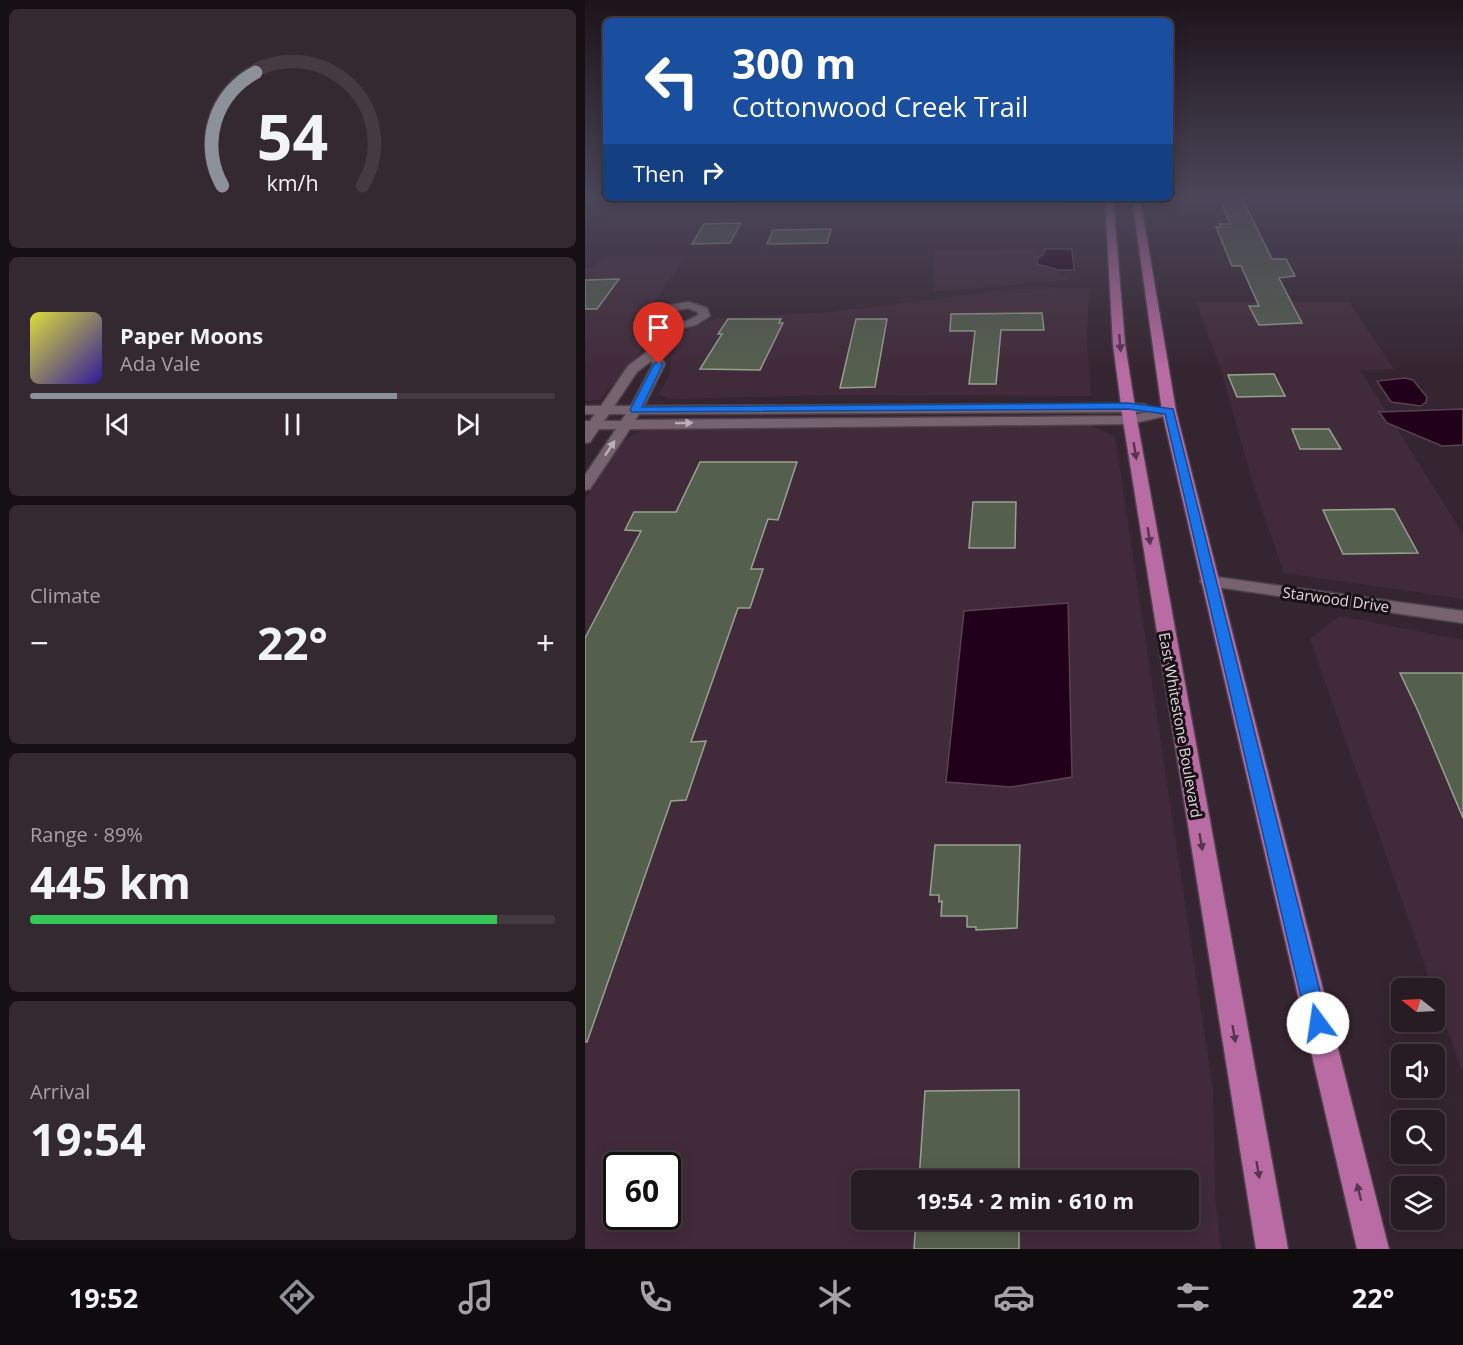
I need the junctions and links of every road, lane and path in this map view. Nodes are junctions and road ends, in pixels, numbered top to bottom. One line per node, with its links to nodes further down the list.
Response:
1 (1113, 254): 9 (main road, East Whitestone Boulevard, one-way to 9)
2 (1145, 254): 8 (main road)
3 (672, 327): 4 (street)
4 (653, 354): 6 (street); 7 (street)
5 (585, 410): 6 (street)
6 (604, 410): 7 (street); 11 (street)
7 (635, 410): 9 (street); 10 (street)
8 (1169, 411): 9 (street); 14 (main road)
9 (1129, 413): 10 (street, one-way to 9); 16 (main road, East Whitestone Boulevard, one-way to 16)
10 (626, 424): 11 (street); 13 (street, one-way to 10)
11 (590, 425): 12 (street)
12 (585, 439)
13 (585, 486)
14 (1209, 581): 15 (street, Starwood Drive); 17 (main road, one-way to 14)
15 (1463, 617)
16 (1272, 1249)
17 (1373, 1249)

